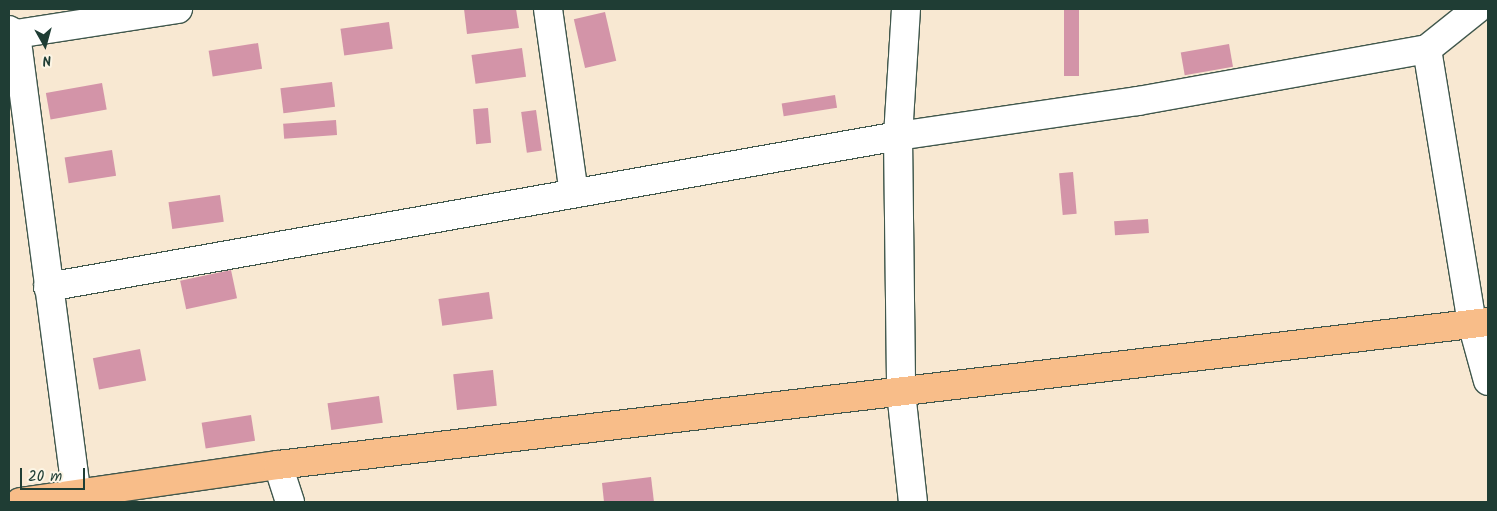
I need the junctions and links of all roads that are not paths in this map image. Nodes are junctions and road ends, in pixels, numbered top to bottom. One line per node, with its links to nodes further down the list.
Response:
1 (178, 9): 5 (street)
2 (548, 9): 8 (street)
3 (906, 9): 7 (street)
4 (1477, 9): 6 (street)
5 (12, 32): 9 (street)
6 (1427, 49): 7 (street); 10 (street)
7 (898, 136): 8 (street); 12 (street)
8 (574, 193): 9 (street)
9 (48, 286): 14 (street)
10 (1480, 322): 11 (street); 12 (main road)
11 (1488, 381)
12 (901, 392): 13 (main road); 17 (street)
13 (278, 465): 14 (main road); 16 (street)
14 (78, 499): 15 (main road)
15 (20, 502)
16 (290, 502)
17 (913, 502)

